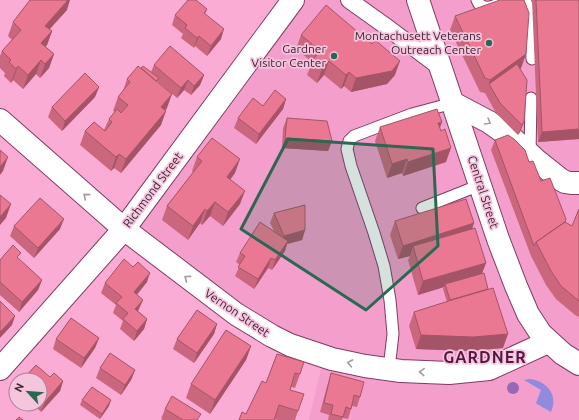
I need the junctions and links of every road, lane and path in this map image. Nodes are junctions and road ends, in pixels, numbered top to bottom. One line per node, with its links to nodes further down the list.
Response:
1 (293, 0): 16 (street, Richmond Street)
2 (349, 0): 8 (street)
3 (418, 0): 8 (street, Central Street)
4 (477, 0): 5 (lane)
5 (508, 0)
6 (526, 0): 7 (lane)
7 (532, 59)
8 (441, 68): 10 (street, Central Street)
9 (531, 98): 12 (lane)
10 (453, 103): 12 (street, one-way to 12); 14 (street, Central Street); 20 (lane)
11 (0, 120): 16 (street, Vernon Street, one-way to 11)
12 (530, 155): 13 (street)
13 (579, 183)
14 (480, 185): 15 (lane); 17 (street, Central Street)
15 (422, 208)
16 (124, 229): 19 (street, Richmond Street); 20 (street, Vernon Street, one-way to 16)
17 (548, 342): 18 (street, Central Street); 20 (street, Vernon Street, one-way to 20)
18 (579, 364)
19 (0, 369)
20 (389, 369)

